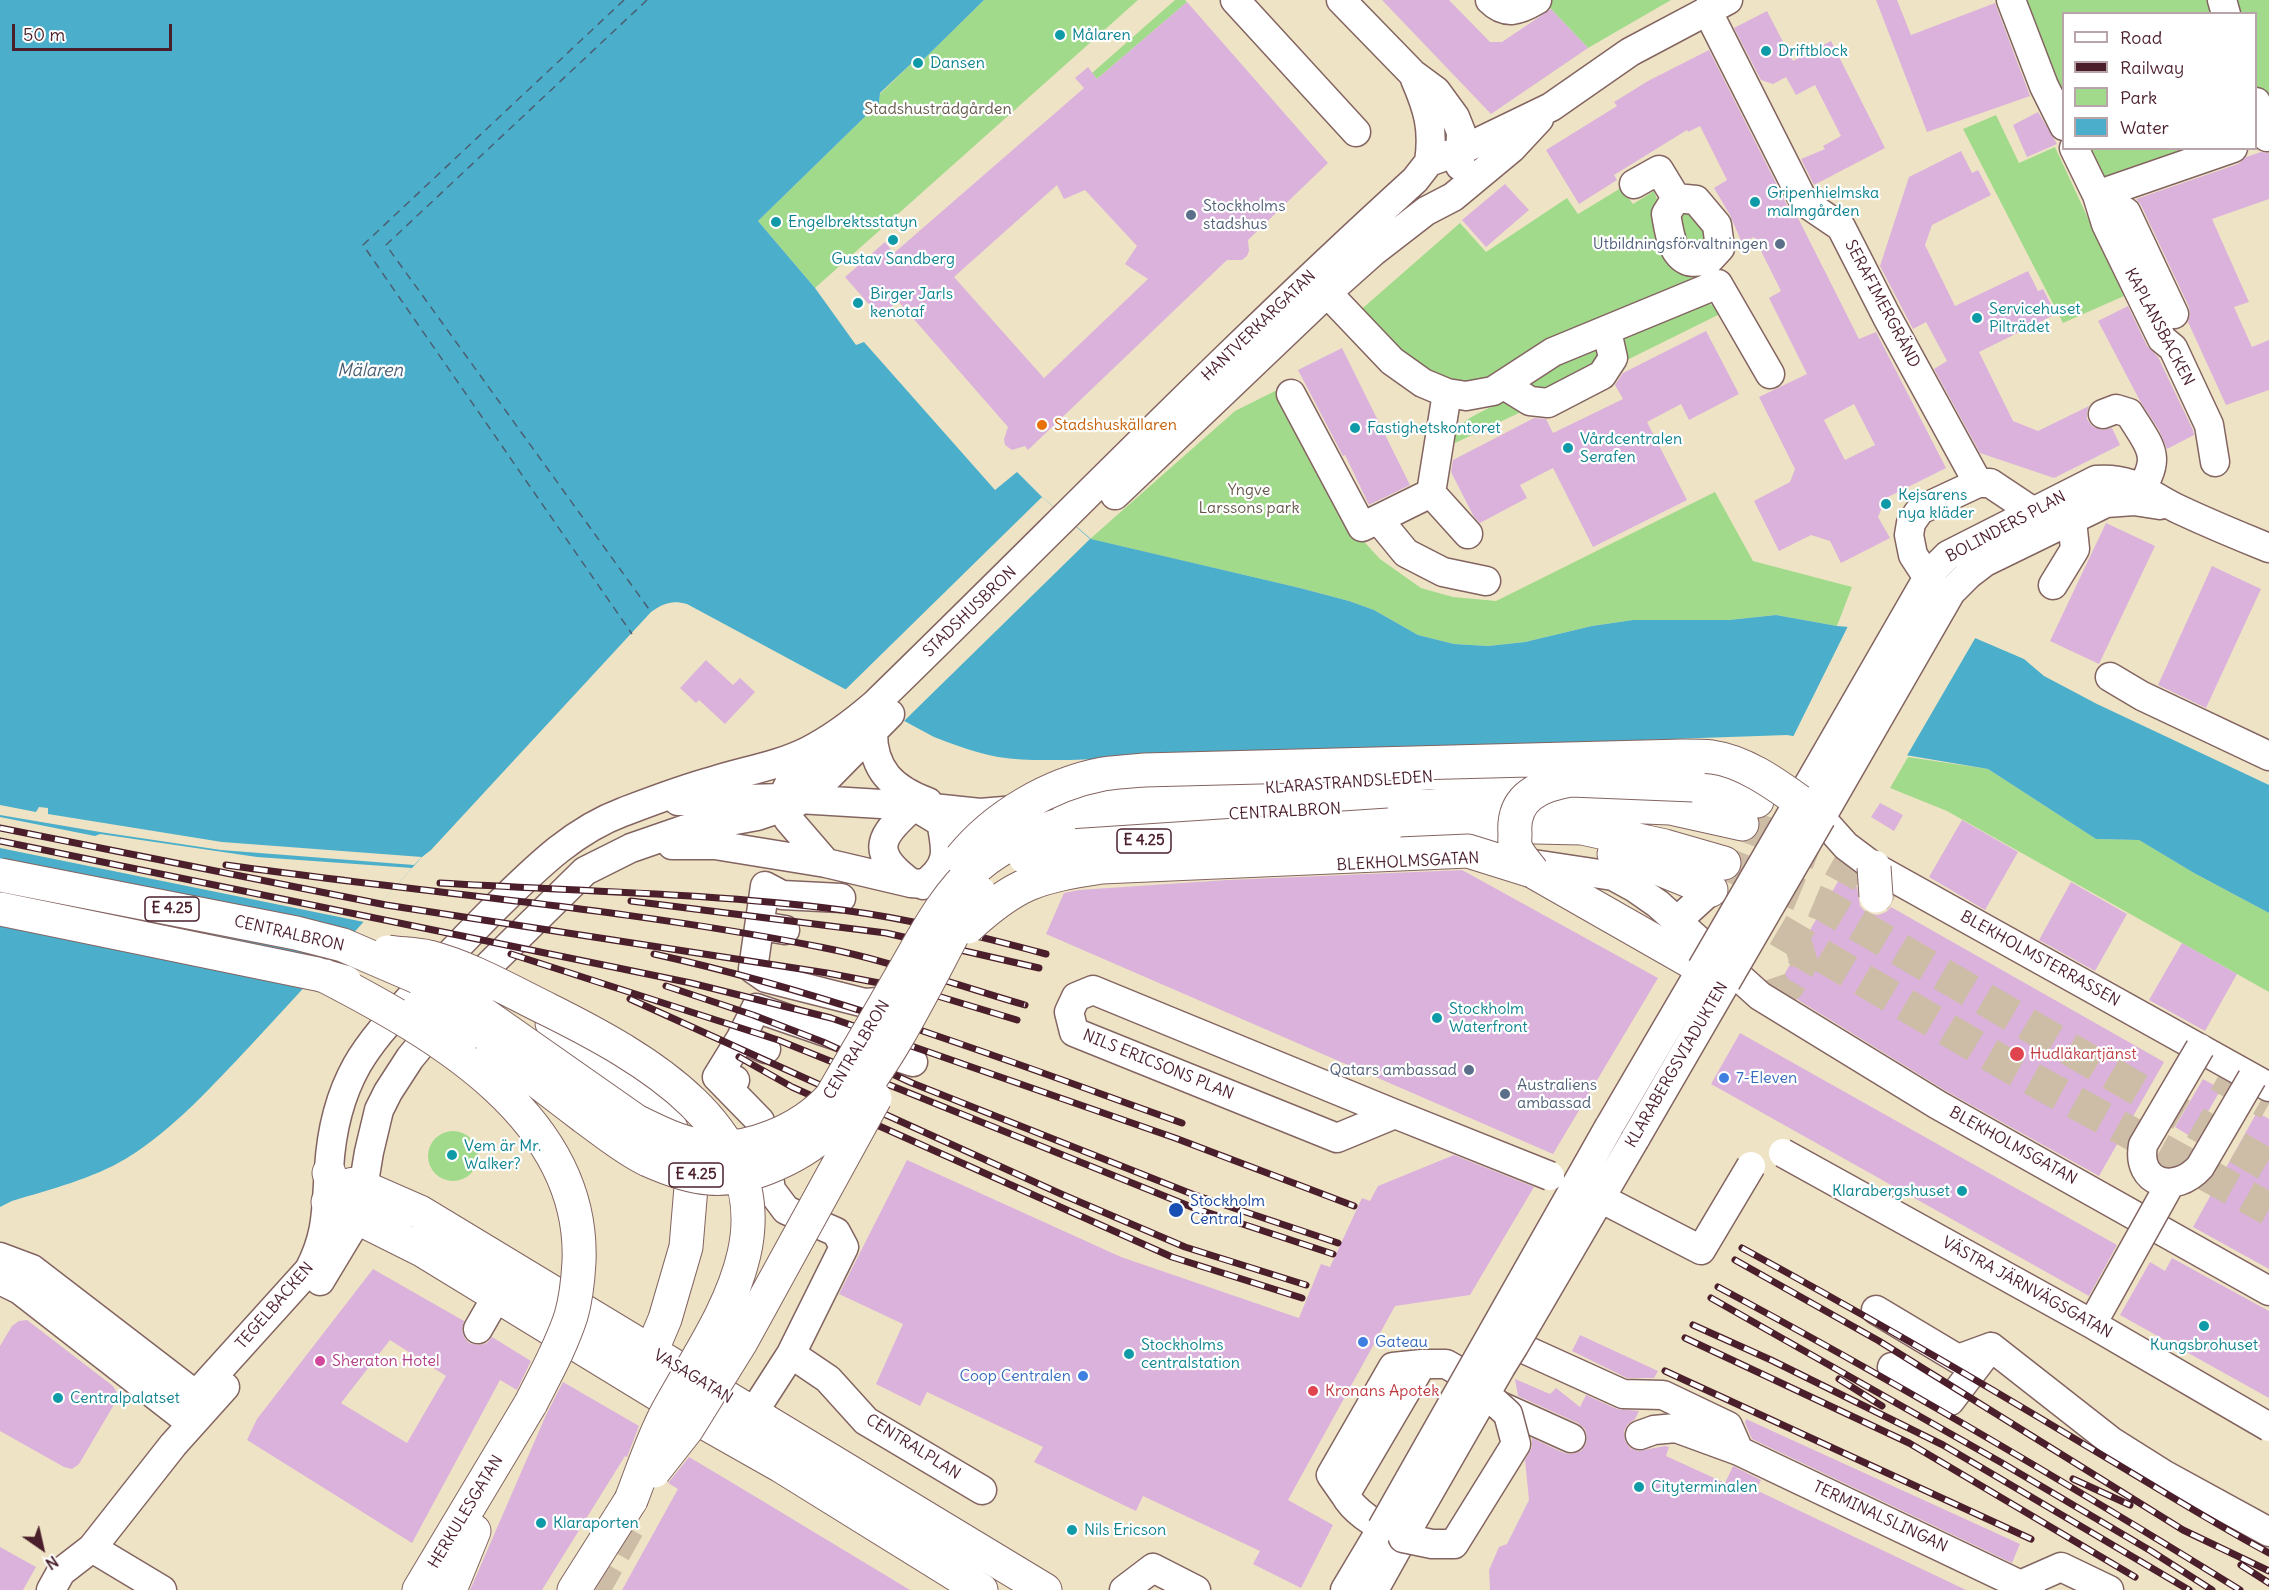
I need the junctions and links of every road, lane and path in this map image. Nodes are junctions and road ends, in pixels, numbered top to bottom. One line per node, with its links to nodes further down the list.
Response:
1 (1235, 0): 11 (street)
2 (1341, 0): 7 (street)
3 (1490, 0): 4 (street)
4 (1537, 0)
5 (2011, 0): 10 (street)
6 (1718, 5): 9 (street, HANTVERKARGATAN); 31 (street, SERAFIMERGRÄND)
7 (1413, 74): 13 (street); 16 (street)
8 (2257, 106): 12 (street)
9 (1551, 107): 13 (street, HANTVERKARGATAN); 20 (street, HANTVERKARGATAN)
10 (2062, 122)
11 (1356, 132)
12 (2264, 138)
13 (1462, 150): 16 (street, HANTVERKARGATAN); 20 (street, HANTVERKARGATAN)
14 (2075, 150): 18 (street, KAPLANSBACKEN)
15 (2227, 150): 18 (street)
16 (1429, 162): 22 (street, HANTVERKARGATAN)
17 (1634, 184): 19 (street)
18 (2097, 195): 23 (street, KAPLANSBACKEN); 30 (street, KAPLANSBACKEN)
19 (1676, 198): 21 (street); 21 (street)
20 (1426, 211): 22 (street, HANTVERKARGATAN)
21 (1713, 273): 24 (street); 25 (street)
22 (1319, 284): 27 (street); 38 (street, HANTVERKARGATAN)
23 (2174, 315)
24 (1607, 332): 26 (street); 26 (street)
25 (1770, 374)
26 (1504, 385): 27 (street)
27 (1447, 393): 33 (street)
28 (1291, 394): 36 (street)
29 (2103, 414): 34 (street)
30 (2215, 462)
31 (1978, 483): 35 (street); 42 (street)
32 (2101, 491): 34 (street); 35 (street, BOLINDERS PLAN); 37 (street, BOLINDERS PLAN)
33 (1431, 493): 36 (street); 39 (street)
34 (2138, 495): 40 (street)
35 (2032, 511): 42 (street, BOLINDERS PLAN)
36 (1378, 519): 41 (street)
37 (2072, 520): 42 (street, BOLINDERS PLAN); 43 (street)
38 (1073, 524): 45 (street, STADSHUSBRON)
39 (1468, 534)
40 (2269, 548)
41 (1486, 581)
42 (1934, 584): 52 (street, KLARABERGSVIADUKTEN)
43 (2053, 585)
44 (2110, 677): 47 (street)
45 (879, 716): 46 (street, KLARASTRANDSLEDEN); 49 (street, KLARASTRANDSLEDEN); 53 (street, KLARASTRANDSLEDEN)
46 (832, 738): 48 (street, KLARASTRANDSLEDEN); 49 (street, KLARASTRANDSLEDEN)
47 (2269, 756)
48 (656, 802): 49 (street, KLARASTRANDSLEDEN); 67 (street, KLARASTRANDSLEDEN)
49 (790, 802): 50 (street, KLARASTRANDSLEDEN); 55 (street, KLARASTRANDSLEDEN); 56 (street)
50 (914, 806): 53 (street, KLARASTRANDSLEDEN); 61 (street)
51 (1670, 808): 53 (street, KLARASTRANDSLEDEN); 54 (main road, CENTRALBRON / E 4.25); 57 (main road, KLARASTRANDSLEDEN / E 4.25, bridge)
52 (1810, 810): 68 (street, KLARABERGSVIADUKTEN, bridge); 70 (main road, bridge); 74 (street, BLEKHOLMSTERRASSEN)
53 (947, 816): 60 (street, BLEKHOLMSGATAN); 61 (street)
54 (1393, 816): 59 (main road, E 4.25); 66 (main road, CENTRALBRON / E 4.25, bridge); 70 (main road, CENTRALBRON / E 4.25, bridge)
55 (631, 848): 56 (street, BLEKHOLMSGATAN); 71 (street, KLARASTRANDSLEDEN)
56 (826, 863): 61 (street, BLEKHOLMSGATAN)
57 (1532, 871): 66 (main road, bridge); 68 (main road)
58 (0, 875): 65 (main road, CENTRALBRON / E 4.25, bridge)
59 (1717, 876): 64 (street)
60 (1078, 883): 61 (street, BLEKHOLMSGATAN); 64 (street, BLEKHOLMSGATAN)
61 (917, 884)
62 (841, 898): 73 (street)
63 (0, 909): 69 (main road, CENTRALBRON / E 4.25, bridge)
64 (1677, 921): 88 (street, BLEKHOLMSGATAN)
65 (343, 945): 70 (main road, CENTRALBRON / E 4.25, bridge); 72 (main road, bridge)
66 (944, 948): 75 (main road, CENTRALBRON / E 4.25, bridge)
67 (442, 960): 83 (street, TEGELBACKEN)
68 (1714, 975): 84 (street, KLARABERGSVIADUKTEN, bridge)
69 (325, 976): 75 (main road, CENTRALBRON / E 4.25, bridge); 104 (main road, HERKULESGATAN, bridge)
70 (901, 976)
71 (474, 980): 83 (street, TEGELBACKEN)
72 (505, 988): 96 (main road, bridge); 109 (main road, bridge)
73 (879, 1002)
74 (2200, 1048): 77 (street, BLEKHOLMSTERRASSEN); 82 (street, bridge)
75 (900, 1059): 76 (street); 109 (main road, bridge)
76 (717, 1077): 78 (street); 97 (street)
77 (2261, 1082): 82 (street, bridge)
78 (749, 1083)
79 (1395, 1114): 79 (street, NILS ERICSONS PLAN, bridge); 84 (street, NILS ERICSONS PLAN, bridge)
80 (1783, 1153): 91 (street, VÄSTRA JÄRNVÄGSGATAN, bridge)
81 (1750, 1166): 84 (street, NILS ERICSONS PLAN, bridge)
82 (2170, 1184): 91 (street, bridge)
83 (339, 1188): 85 (main road, VASAGATAN); 87 (street, TEGELBACKEN); 96 (main road, VASAGATAN)
84 (1588, 1192): 93 (street, KLARABERGSVIADUKTEN, bridge)
85 (358, 1218): 89 (main road, VASAGATAN); 101 (street, TEGELBACKEN)
86 (0, 1257): 87 (street)
87 (17, 1280): 101 (street)
88 (2269, 1291)
89 (497, 1296): 92 (street); 95 (main road, VASAGATAN)
90 (1876, 1310): 94 (street)
91 (2092, 1324): 103 (street, VÄSTRA JÄRNVÄGSGATAN, bridge)
92 (478, 1329)
93 (1502, 1340): 99 (street, KLARABERGSVIADUKTEN, bridge); 107 (street)
94 (1991, 1347): 98 (street); 110 (street)
95 (588, 1352): 96 (main road); 102 (main road, VASAGATAN)
96 (651, 1352): 100 (main road, VASAGATAN)
97 (791, 1354): 100 (street); 108 (street, CENTRALPLAN)
98 (1892, 1367)
99 (1473, 1387): 106 (street); 111 (street, KLARABERGSVIADUKTEN, bridge); 111 (street, bridge); 111 (street)
100 (753, 1413): 102 (main road); 121 (main road, VASAGATAN)
101 (191, 1423): 112 (street, TEGELBACKEN)
102 (705, 1423): 120 (main road, VASAGATAN)
103 (2269, 1427)
104 (512, 1434): 117 (main road, HERKULESGATAN); 118 (main road, HERKULESGATAN)
105 (1640, 1435): 107 (street, TERMINALSLINGAN)
106 (1571, 1438)
107 (1739, 1451): 113 (street, TERMINALSLINGAN)
108 (982, 1490)
109 (630, 1500): 119 (main road)
110 (2269, 1532)
111 (1392, 1533): 123 (street, KLARABERGSVIADUKTEN); 124 (street, KLARABERGSVIADUKTEN)
112 (92, 1548): 115 (street, TEGELBACKEN); 116 (street)
113 (2026, 1588): 125 (street, TERMINALSLINGAN)
114 (1128, 1589): 122 (street)
115 (51, 1590)
116 (162, 1590)
117 (419, 1590)
118 (450, 1590)
119 (574, 1590)
120 (981, 1590)
121 (1045, 1590)
122 (1196, 1590)
123 (1345, 1590)
124 (1374, 1590)
125 (2109, 1590)

